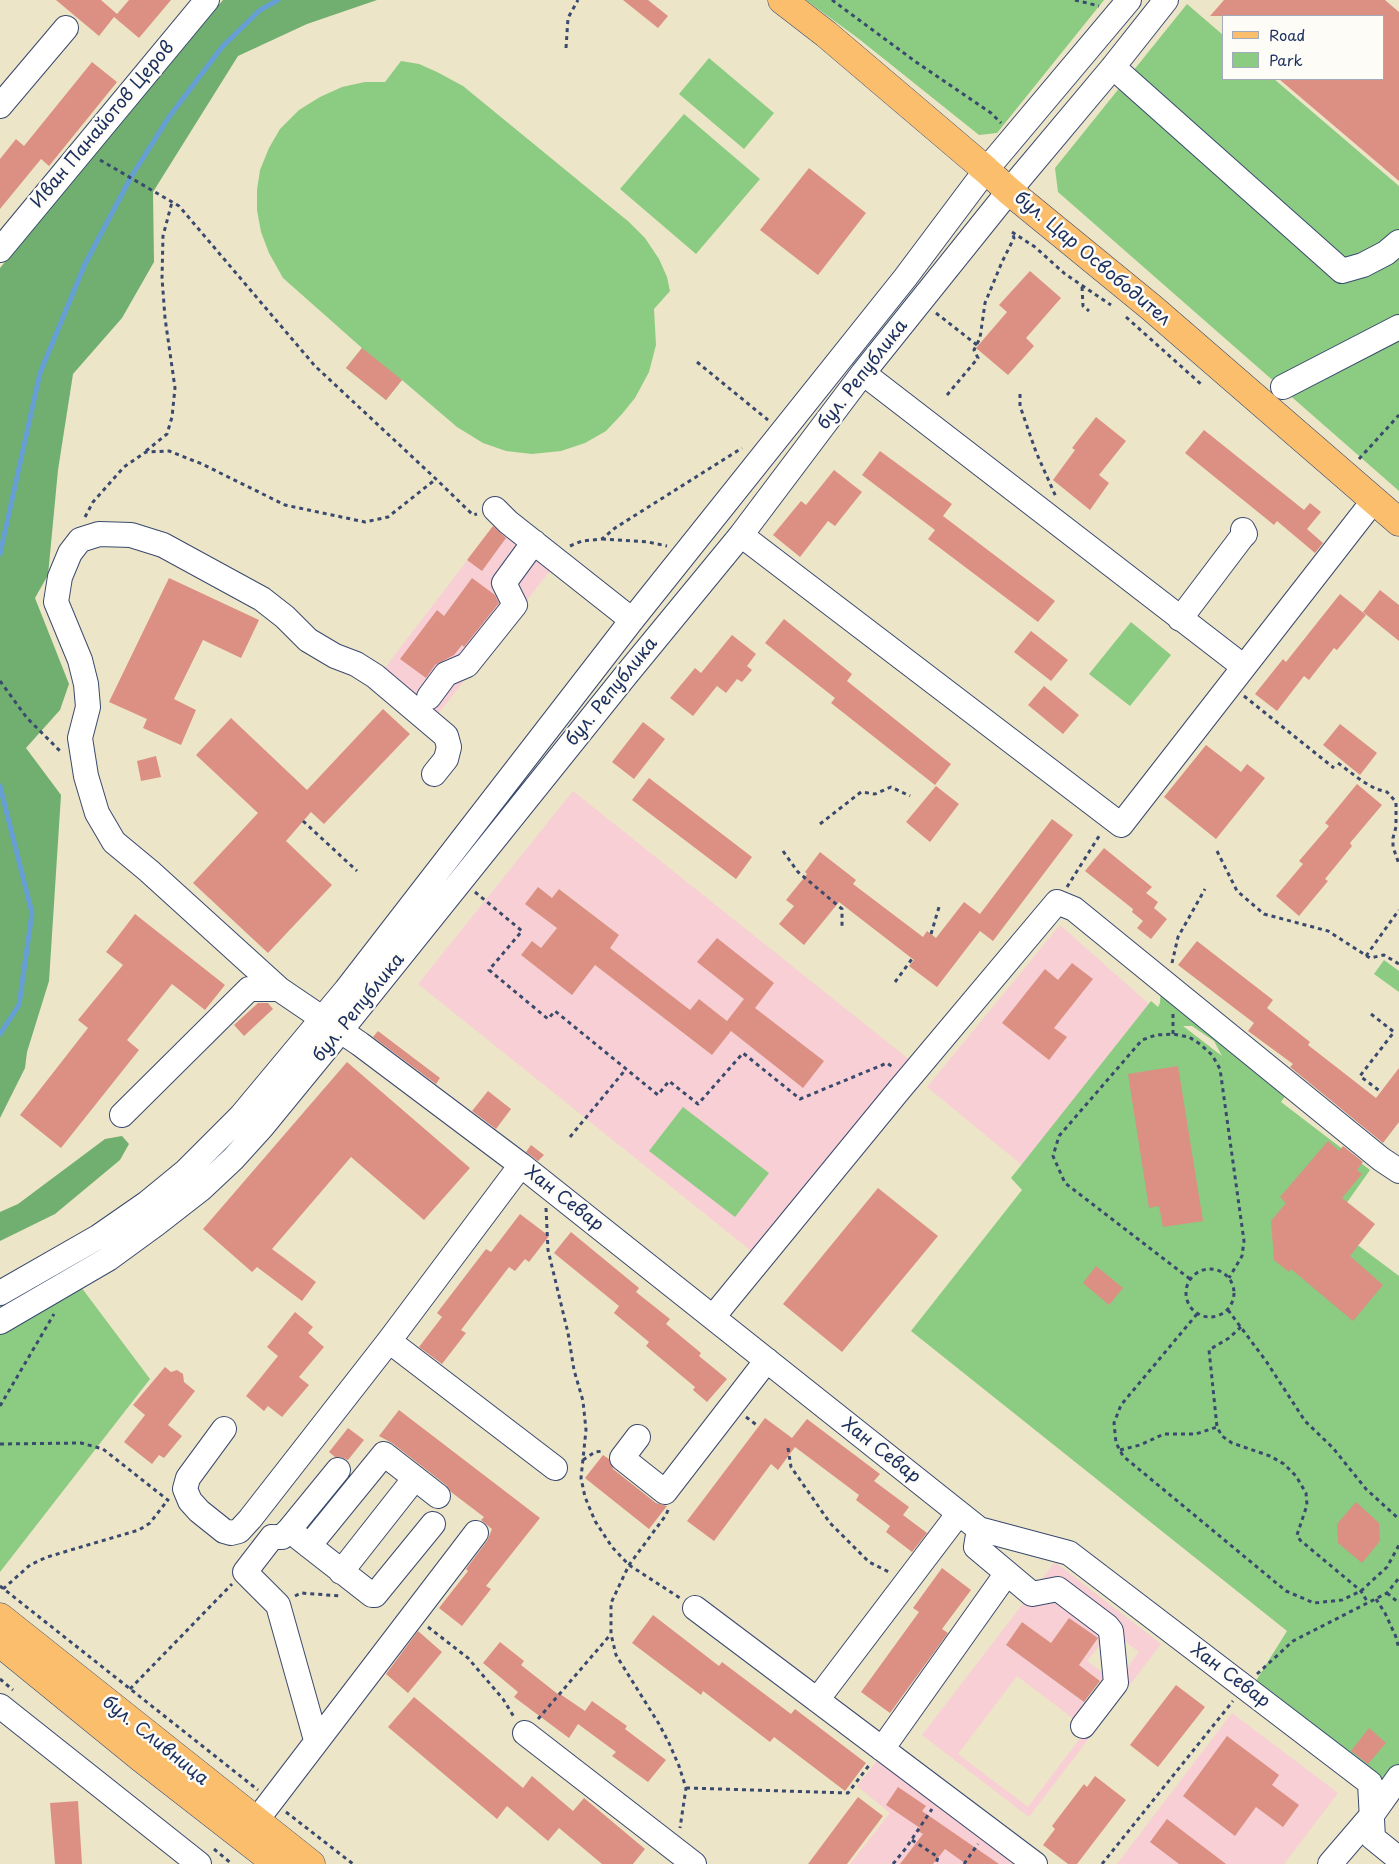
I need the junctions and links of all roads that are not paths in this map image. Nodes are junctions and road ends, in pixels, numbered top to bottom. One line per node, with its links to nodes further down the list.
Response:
1 (207, 0): 11 (street, Иван Панайотов Церов)
2 (782, 0): 8 (main road, бул. Цар Освободител)
3 (1129, 0): 8 (street, бул. Република)
4 (1166, 0): 6 (street, бул. Република)
5 (66, 28): 7 (street)
6 (1113, 67): 9 (street, бул. Република); 10 (street)
7 (0, 106)
8 (986, 170): 9 (main road, бул. Цар Освободител); 22 (street, бул. Република)
9 (1009, 191): 13 (street, бул. Република); 15 (main road, бул. Цар Освободител)
10 (1399, 242)
11 (0, 250)
12 (1399, 327): 14 (street)
13 (864, 373): 19 (street, бул. Република); 21 (street)
14 (1283, 387)
15 (1374, 500): 17 (main road, бул. Цар Освободител); 23 (street)
16 (505, 514): 20 (street)
17 (1399, 522)
18 (1243, 530): 21 (street)
19 (742, 535): 23 (street); 27 (street, бул. Република)
20 (542, 548): 22 (street); 24 (street)
21 (1180, 619): 23 (street)
22 (632, 620): 27 (street, бул. Република)
23 (1237, 676)
24 (429, 697)
25 (434, 774): 26 (street, Хан Севар)
26 (279, 989): 27 (street, Хан Севар); 28 (street)
27 (331, 1025): 29 (street, Хан Севар); 31 (street, бул. Република); 33 (street, бул. Република)
28 (122, 1115)
29 (521, 1165): 32 (street, Хан Севар); 34 (street)
30 (1399, 1170): 32 (street)
31 (0, 1293)
32 (713, 1317): 35 (street, Хан Севар)
33 (0, 1322)
34 (389, 1341): 38 (street); 43 (street)
35 (767, 1360): 37 (street); 42 (street, Хан Севар)
36 (224, 1429): 43 (street)
37 (638, 1437)
38 (555, 1468)
39 (338, 1470): 47 (street)
40 (415, 1478): 41 (street); 48 (street); 49 (street)
41 (438, 1496)
42 (959, 1513): 45 (street, Хан Севар); 54 (street)
43 (250, 1520): 47 (street)
44 (433, 1524): 49 (street)
45 (979, 1529): 50 (street); 62 (street, Хан Севар)
46 (476, 1533): 58 (street)
47 (281, 1534): 48 (street); 58 (street)
48 (309, 1546): 49 (street)
49 (341, 1572)
50 (1008, 1573): 56 (street); 59 (street)
51 (695, 1608): 54 (street)
52 (0, 1617): 61 (main road, бул. Сливница)
53 (0, 1643): 65 (main road, бул. Сливница)
54 (817, 1700): 59 (street)
55 (0, 1706): 64 (street)
56 (1082, 1726)
57 (525, 1733): 67 (street)
58 (316, 1740): 61 (street)
59 (882, 1749): 68 (street)
60 (1399, 1777): 62 (street)
61 (263, 1810): 66 (main road, бул. Сливница)
62 (1372, 1815): 63 (street, Хан Севар); 69 (street)
63 (1399, 1858)
64 (199, 1864)
65 (277, 1864)
66 (310, 1864)
67 (694, 1864)
68 (1035, 1864)
69 (1330, 1864)

